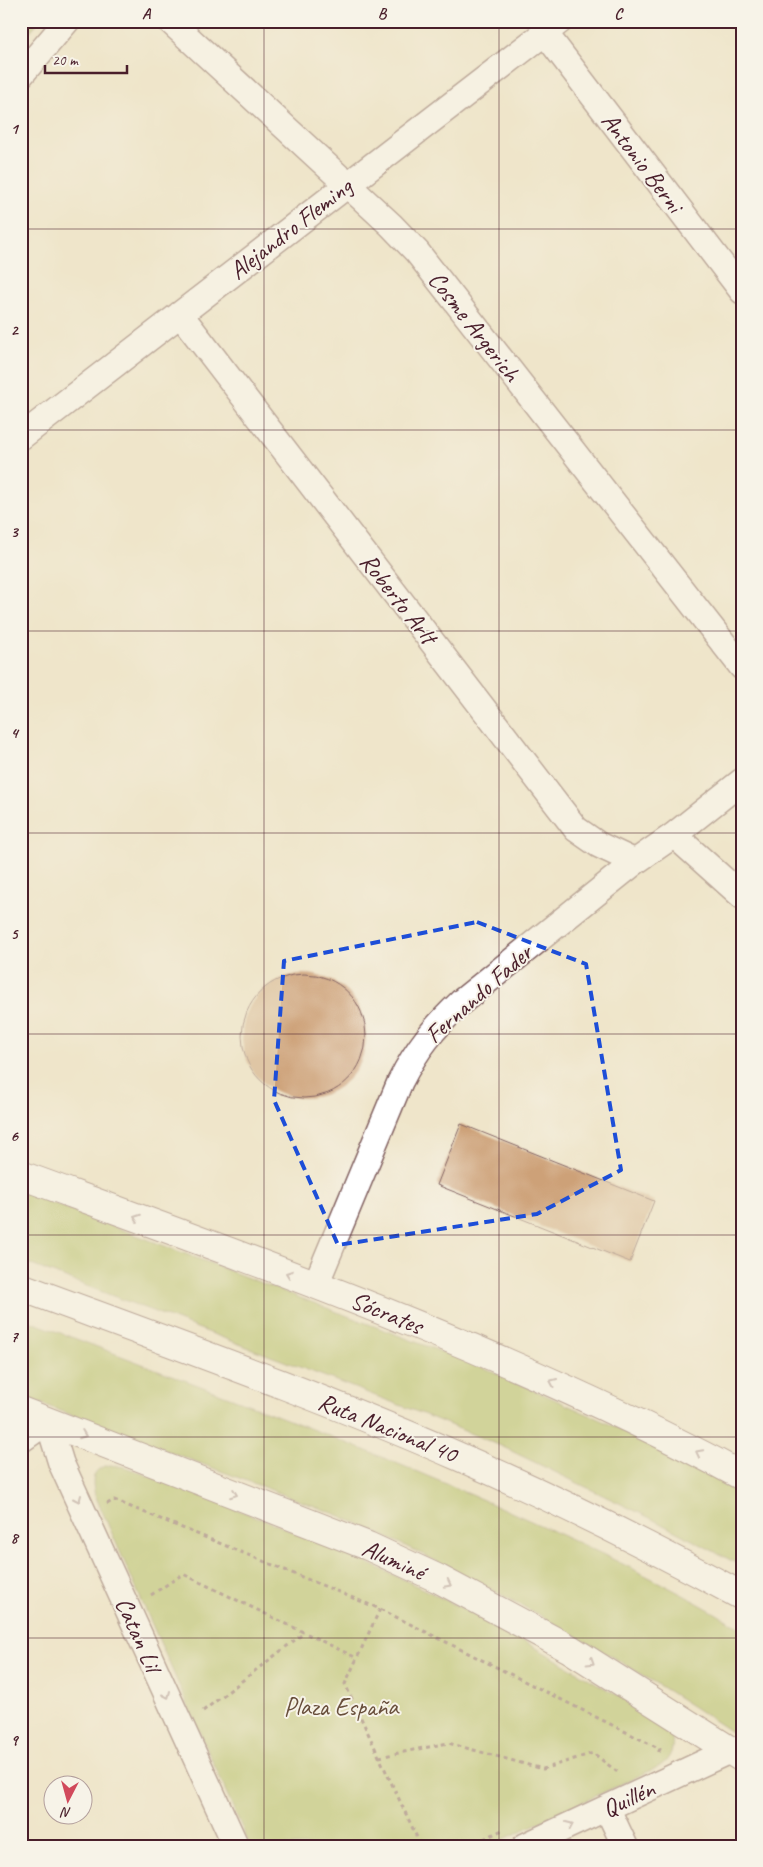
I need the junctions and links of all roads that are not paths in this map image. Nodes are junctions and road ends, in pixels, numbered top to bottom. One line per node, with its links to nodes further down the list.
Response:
1 (67, 21): 4 (street)
2 (170, 21): 5 (street, Cosme Argerich)
3 (553, 27): 5 (street, Alejandro Fleming); 6 (street, Antonio Berni)
4 (21, 75)
5 (346, 185): 7 (street, Alejandro Fleming); 9 (street, Cosme Argerich)
6 (742, 291)
7 (180, 314): 8 (street, Alejandro Fleming); 12 (street, Roberto Arlt)
8 (21, 437)
9 (742, 667)
10 (742, 781): 11 (street, Fernando Fader)
11 (674, 835): 12 (street, Fernando Fader); 13 (street)
12 (635, 862): 15 (street, Fernando Fader)
13 (742, 896)
14 (21, 1175): 15 (street, Sócrates, one-way to 14)
15 (316, 1284): 20 (street, Sócrates, one-way to 15)
16 (21, 1287): 21 (street, Ruta Nacional 40)
17 (21, 1411): 18 (street, Aluminé)
18 (48, 1421): 19 (street); 22 (street, Aluminé, one-way to 22); 24 (street, Catan Lil, one-way to 24)
19 (21, 1440)
20 (742, 1476)
21 (742, 1596)
22 (736, 1754): 23 (street, Quillén)
23 (607, 1808): 25 (street, Quillén, one-way to 23); 26 (street)
24 (236, 1846)
25 (525, 1846)
26 (625, 1846)

